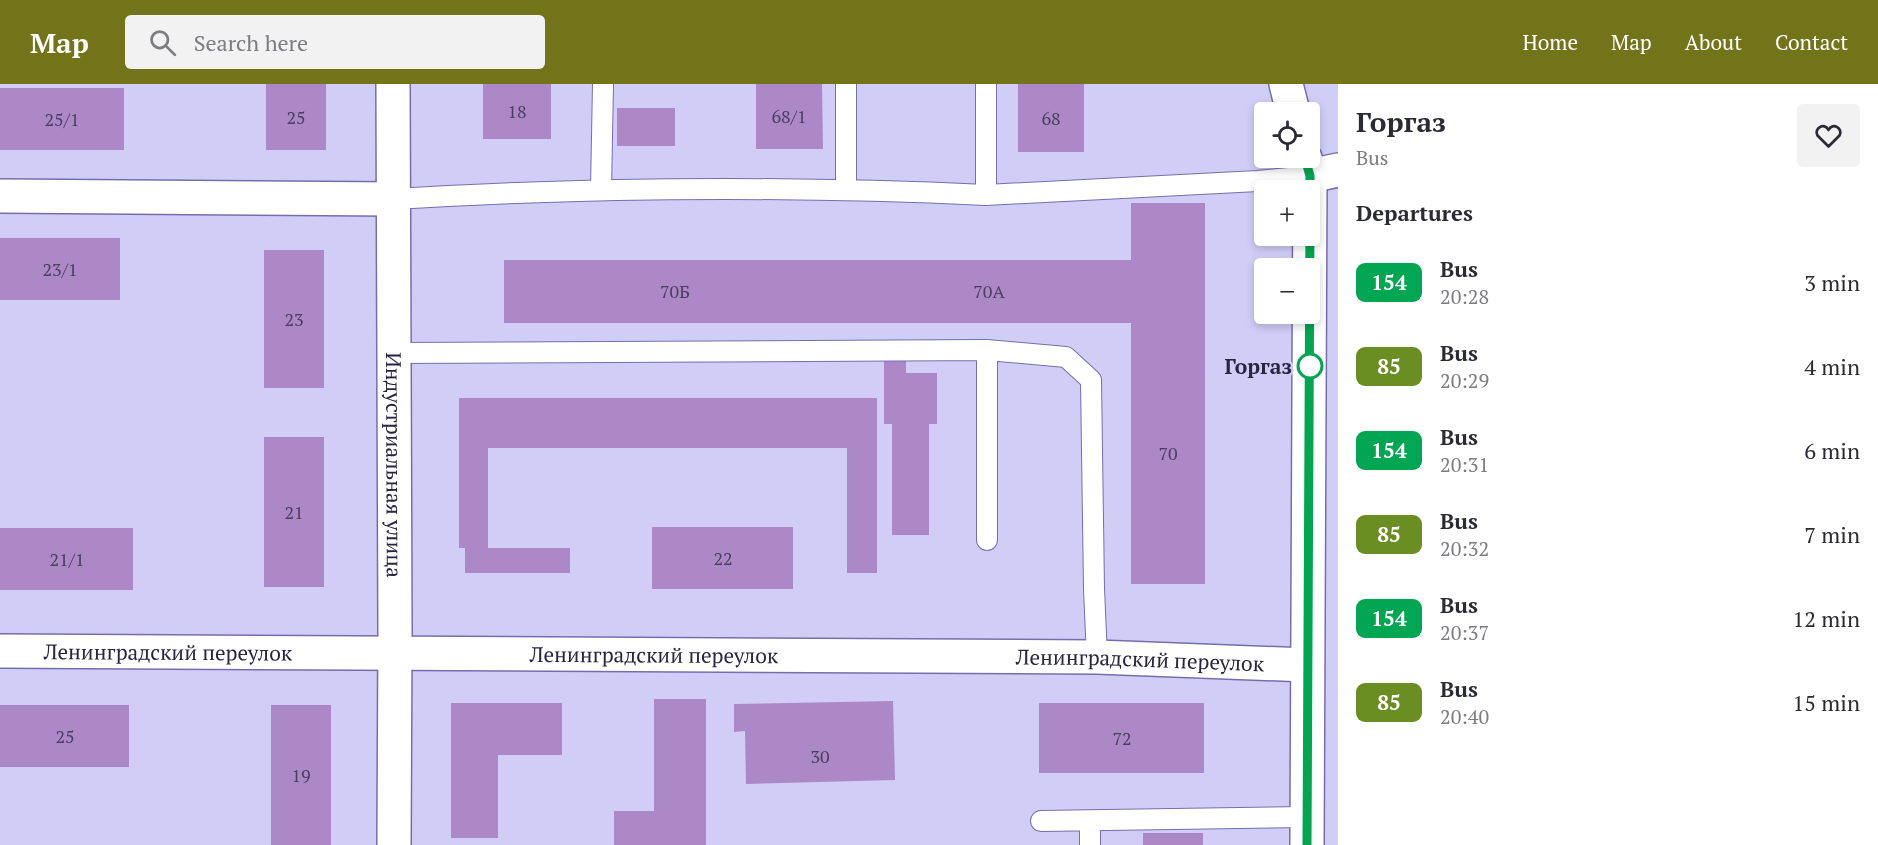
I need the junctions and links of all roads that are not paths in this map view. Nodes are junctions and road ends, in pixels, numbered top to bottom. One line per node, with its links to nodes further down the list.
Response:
1 (393, 84): 12 (street, Индустриальная улица)
2 (603, 84): 9 (lane)
3 (846, 84): 8 (lane)
4 (986, 84): 10 (lane)
5 (1286, 84): 6 (street)
6 (1290, 102)
7 (1318, 168): 10 (lane); 19 (street)
8 (846, 189): 9 (lane); 10 (lane)
9 (601, 190): 12 (lane)
10 (986, 195)
11 (0, 196): 12 (street)
12 (394, 199): 14 (street, Индустриальная улица)
13 (987, 350): 14 (lane); 15 (lane); 18 (lane)
14 (395, 353): 17 (street, Индустриальная улица)
15 (987, 540)
16 (0, 651): 17 (street, Ленинградский переулок)
17 (395, 654): 18 (street, Ленинградский переулок); 23 (street, Индустриальная улица)
18 (1097, 657): 19 (street, Ленинградский переулок)
19 (1307, 665): 22 (street)
20 (1090, 820): 21 (lane); 22 (lane); 24 (lane)
21 (1041, 821)
22 (1307, 831)
23 (394, 845)
24 (1090, 845)

